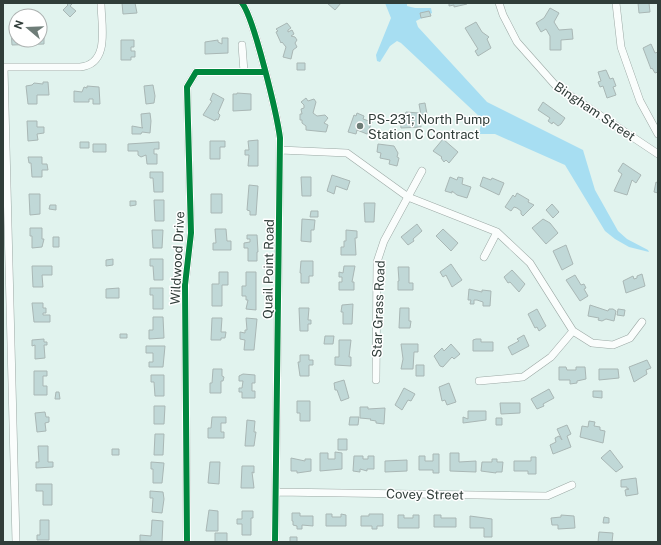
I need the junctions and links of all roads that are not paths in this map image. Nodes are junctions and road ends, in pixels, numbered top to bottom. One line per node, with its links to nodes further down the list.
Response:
1 (101, 3): 6 (street)
2 (242, 3): 8 (street, Quail Point Road)
3 (499, 3): 11 (street, Bingham Street)
4 (616, 3): 9 (street)
5 (242, 45): 7 (street)
6 (4, 67): 22 (street)
7 (244, 72): 8 (street); 23 (street, Wildwood Drive)
8 (264, 72): 10 (street, Quail Point Road)
9 (658, 134)
10 (280, 150): 13 (street); 21 (street, Quail Point Road)
11 (658, 154)
12 (422, 171): 13 (street, Star Grass Road)
13 (408, 197): 14 (street); 18 (street, Star Grass Road)
14 (498, 232): 15 (street); 17 (street)
15 (484, 257)
16 (642, 322): 17 (street)
17 (573, 331): 19 (street)
18 (376, 380)
19 (479, 381)
20 (572, 485): 21 (street, Covey Street)
21 (276, 492): 24 (street, Quail Point Road)
22 (16, 542)
23 (187, 542)
24 (275, 542)

